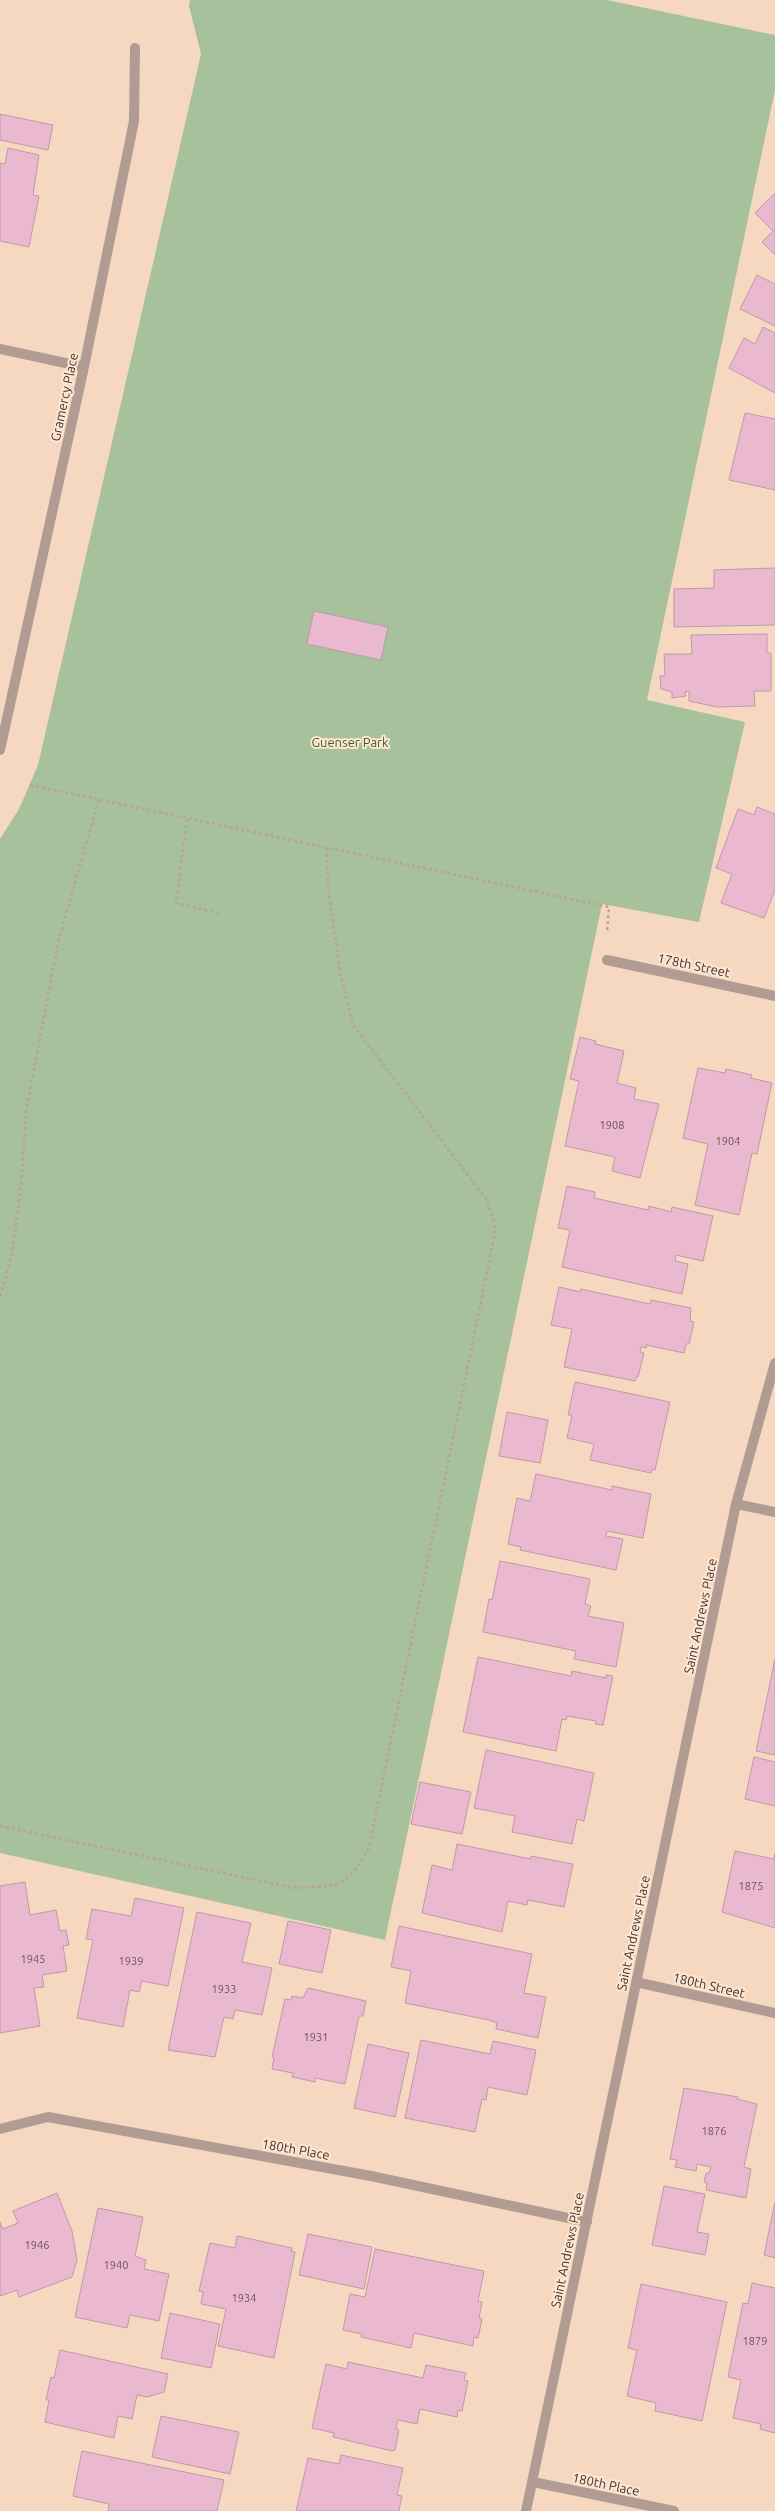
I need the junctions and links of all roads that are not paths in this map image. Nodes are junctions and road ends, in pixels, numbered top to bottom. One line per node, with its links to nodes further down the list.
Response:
1 (135, 48): 3 (street, Gramercy Place)
2 (0, 349): 3 (street)
3 (84, 367): 4 (street, Gramercy Place)
4 (0, 750)
5 (607, 960): 6 (street, 178th Street)
6 (775, 996)
7 (775, 1363): 8 (street, Saint Andrews Place)
8 (736, 1504): 9 (street); 10 (street, Saint Andrews Place)
9 (775, 1512)
10 (636, 1982): 11 (street, 180th Street); 13 (street, Saint Andrews Place)
11 (775, 2013)
12 (0, 2129): 13 (street, 180th Place)
13 (587, 2222): 14 (street, Saint Andrews Place)
14 (532, 2482): 15 (street, Saint Andrews Place); 16 (street, 180th Place)
15 (526, 2511)
16 (674, 2511)

